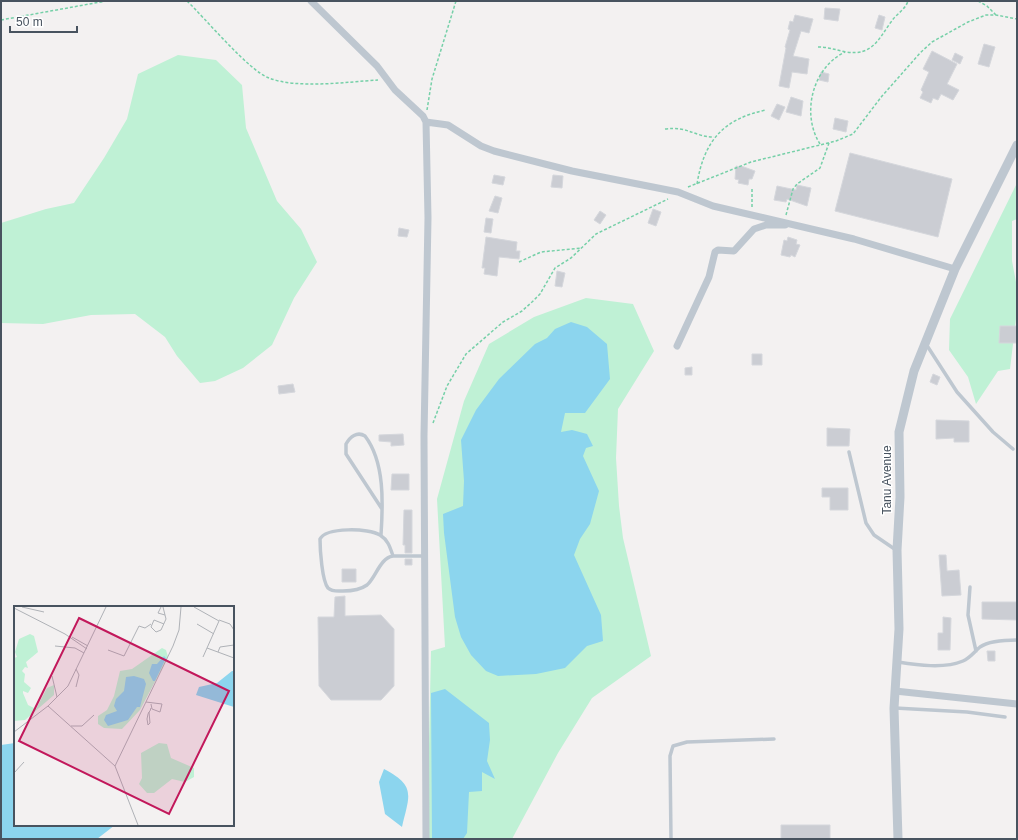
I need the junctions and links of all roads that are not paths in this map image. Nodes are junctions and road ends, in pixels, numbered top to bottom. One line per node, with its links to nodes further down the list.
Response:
1 (311, 1): 2 (street)
2 (425, 119): 4 (street); 14 (street)
3 (1017, 145): 5 (street, Tanu Avenue)
4 (788, 223): 5 (street); 7 (street)
5 (955, 269): 6 (street, Tanu Avenue)
6 (925, 344): 8 (lane); 12 (street, Tanu Avenue)
7 (677, 346)
8 (1013, 449)
9 (849, 452): 12 (lane)
10 (382, 509): 10 (lane); 11 (lane)
11 (381, 535): 13 (lane); 13 (lane)
12 (898, 550): 18 (street, Tanu Avenue)
13 (393, 556): 14 (lane)
14 (424, 556): 24 (street)
15 (970, 586): 17 (lane)
16 (1017, 640): 17 (lane)
17 (976, 651): 18 (lane)
18 (896, 662): 19 (street, Tanu Avenue)
19 (895, 691): 20 (street); 21 (street, Tanu Avenue)
20 (1017, 704)
21 (894, 708): 22 (lane); 26 (street, Tanu Avenue)
22 (1005, 717)
23 (774, 739): 25 (lane)
24 (426, 839)
25 (671, 839)
26 (898, 839)

